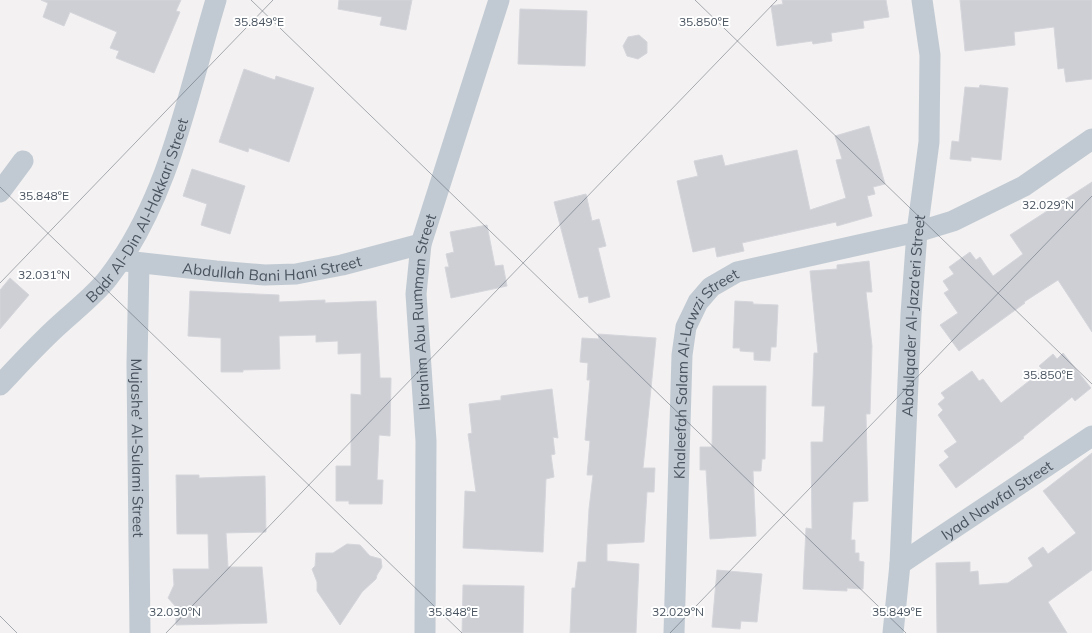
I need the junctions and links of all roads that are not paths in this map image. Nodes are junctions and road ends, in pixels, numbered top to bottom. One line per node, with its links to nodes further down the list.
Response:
1 (216, 0): 9 (street, Badr Al-Din Al-Hakkari Street)
2 (499, 0): 8 (street, Ibrahim Abu Rumman Street)
3 (922, 0): 7 (street, Abdulqader Al-Jaza‘eri Street)
4 (1092, 139): 7 (street, Khaleefah Salam Al-Lawzi Street)
5 (23, 161): 6 (street)
6 (0, 192)
7 (917, 232): 12 (street, Abdulqader Al-Jaza‘eri Street); 15 (street, Khaleefah Salam Al-Lawzi Street)
8 (421, 244): 9 (street, Abdullah Bani Hani Street); 14 (street, Ibrahim Abu Rumman Street)
9 (130, 262): 10 (street, Badr Al-Din Al-Hakkari Street); 13 (street, Mujashe‘ Al-Sulami Street)
10 (0, 385)
11 (1092, 436): 12 (street, Iyad Nawfal Street)
12 (900, 564): 16 (street, Abdulqader Al-Jaza‘eri Street)
13 (140, 633)
14 (425, 633)
15 (674, 633)
16 (893, 633)

